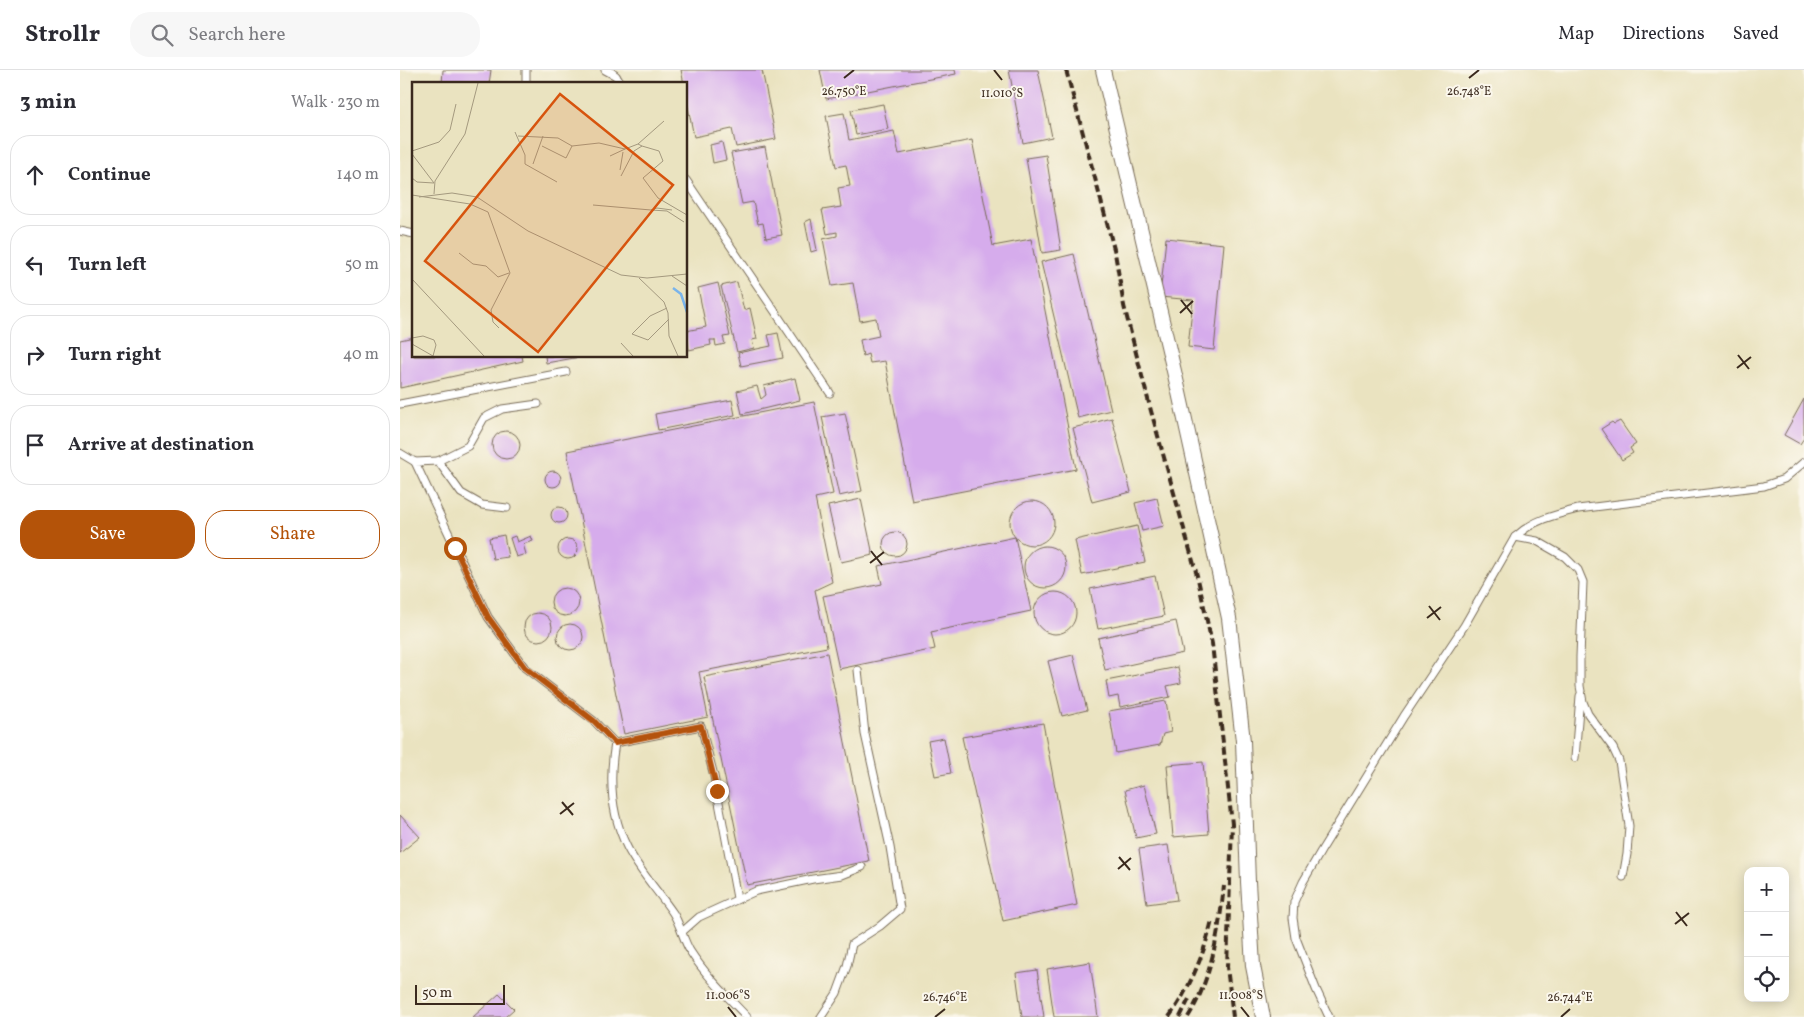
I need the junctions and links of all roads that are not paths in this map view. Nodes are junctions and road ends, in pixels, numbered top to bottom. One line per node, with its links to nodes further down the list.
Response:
1 (605, 70): 4 (lane)
2 (609, 70): 4 (lane)
3 (1102, 70): 27 (street)
4 (616, 76): 5 (lane)
5 (620, 82)
6 (688, 183): 8 (lane)
7 (566, 372): 9 (lane)
8 (830, 393)
9 (400, 404)
10 (538, 404): 12 (lane)
11 (400, 453): 13 (lane)
12 (438, 460): 13 (lane); 15 (lane)
13 (414, 462): 19 (lane)
14 (1804, 462): 16 (lane)
15 (507, 508)
16 (1515, 537): 18 (lane); 28 (lane)
17 (858, 670): 26 (lane)
18 (1580, 686): 20 (lane); 22 (lane)
19 (615, 743): 23 (lane); 24 (lane)
20 (1575, 758)
21 (862, 867): 23 (lane)
22 (1623, 877)
23 (738, 898): 24 (lane)
24 (682, 932): 25 (lane)
25 (747, 1017)
26 (821, 1017)
27 (1263, 1017)
28 (1329, 1017)

